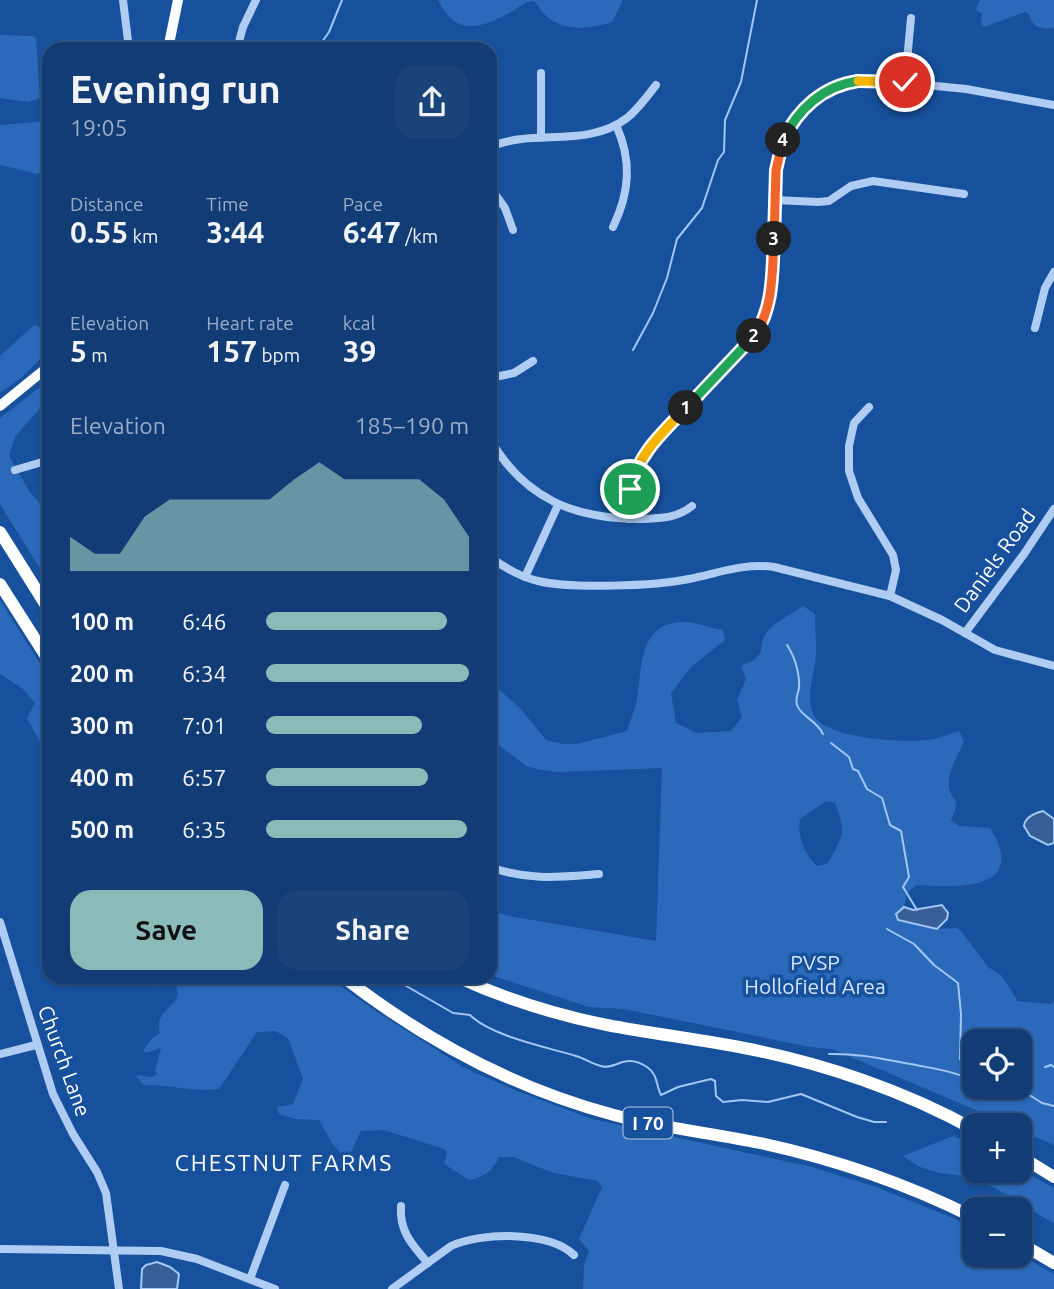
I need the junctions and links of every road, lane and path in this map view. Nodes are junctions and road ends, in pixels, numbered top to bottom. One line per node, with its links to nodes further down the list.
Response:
1 (122, 0): 5 (street)
2 (178, 0): 6 (main road)
3 (256, 0): 7 (street)
4 (911, 18): 9 (street)
5 (128, 42)
6 (169, 42)
7 (239, 42)
8 (541, 73): 13 (street)
9 (905, 82): 11 (street); 17 (street)
10 (656, 85): 12 (street)
11 (1054, 105)
12 (616, 125): 13 (street); 18 (street)
13 (541, 136): 14 (street)
14 (497, 145)
15 (964, 194): 17 (street)
16 (497, 197): 19 (street)
17 (775, 200): 33 (street)
18 (613, 227)
19 (513, 230)
20 (1054, 272): 21 (street)
21 (1035, 328)
22 (533, 360): 24 (street)
23 (42, 372): 25 (main road)
24 (497, 377)
25 (0, 406)
26 (869, 408): 38 (street)
27 (497, 449): 30 (street)
28 (42, 462): 29 (street)
29 (15, 470)
30 (558, 505): 33 (street); 36 (street)
31 (692, 506): 33 (street)
32 (1054, 509): 40 (street, Daniels Road)
33 (629, 519)
34 (0, 532): 39 (highway)
35 (497, 562): 36 (street)
36 (525, 577): 38 (street)
37 (0, 584): 41 (highway)
38 (890, 596): 40 (street)
39 (42, 599)
40 (965, 633): 42 (street)
41 (42, 650)
42 (1054, 666)
43 (497, 869): 44 (street)
44 (599, 874)
45 (0, 922): 48 (street, Church Lane)
46 (354, 984): 55 (highway, I 70)
47 (477, 984): 50 (highway)
48 (36, 1045): 49 (street); 57 (street, Church Lane)
49 (0, 1054)
50 (962, 1124)
51 (1032, 1163): 52 (highway)
52 (1054, 1177)
53 (285, 1185): 62 (street)
54 (401, 1206): 61 (street)
55 (962, 1212)
56 (0, 1249): 57 (street)
57 (115, 1250): 62 (street); 63 (street, Church Lane)
58 (1032, 1250): 60 (highway)
59 (574, 1255): 61 (street)
60 (1054, 1263)
61 (428, 1264): 65 (street)
62 (250, 1279): 64 (street)
63 (119, 1289)
64 (275, 1289)
65 (392, 1289)

